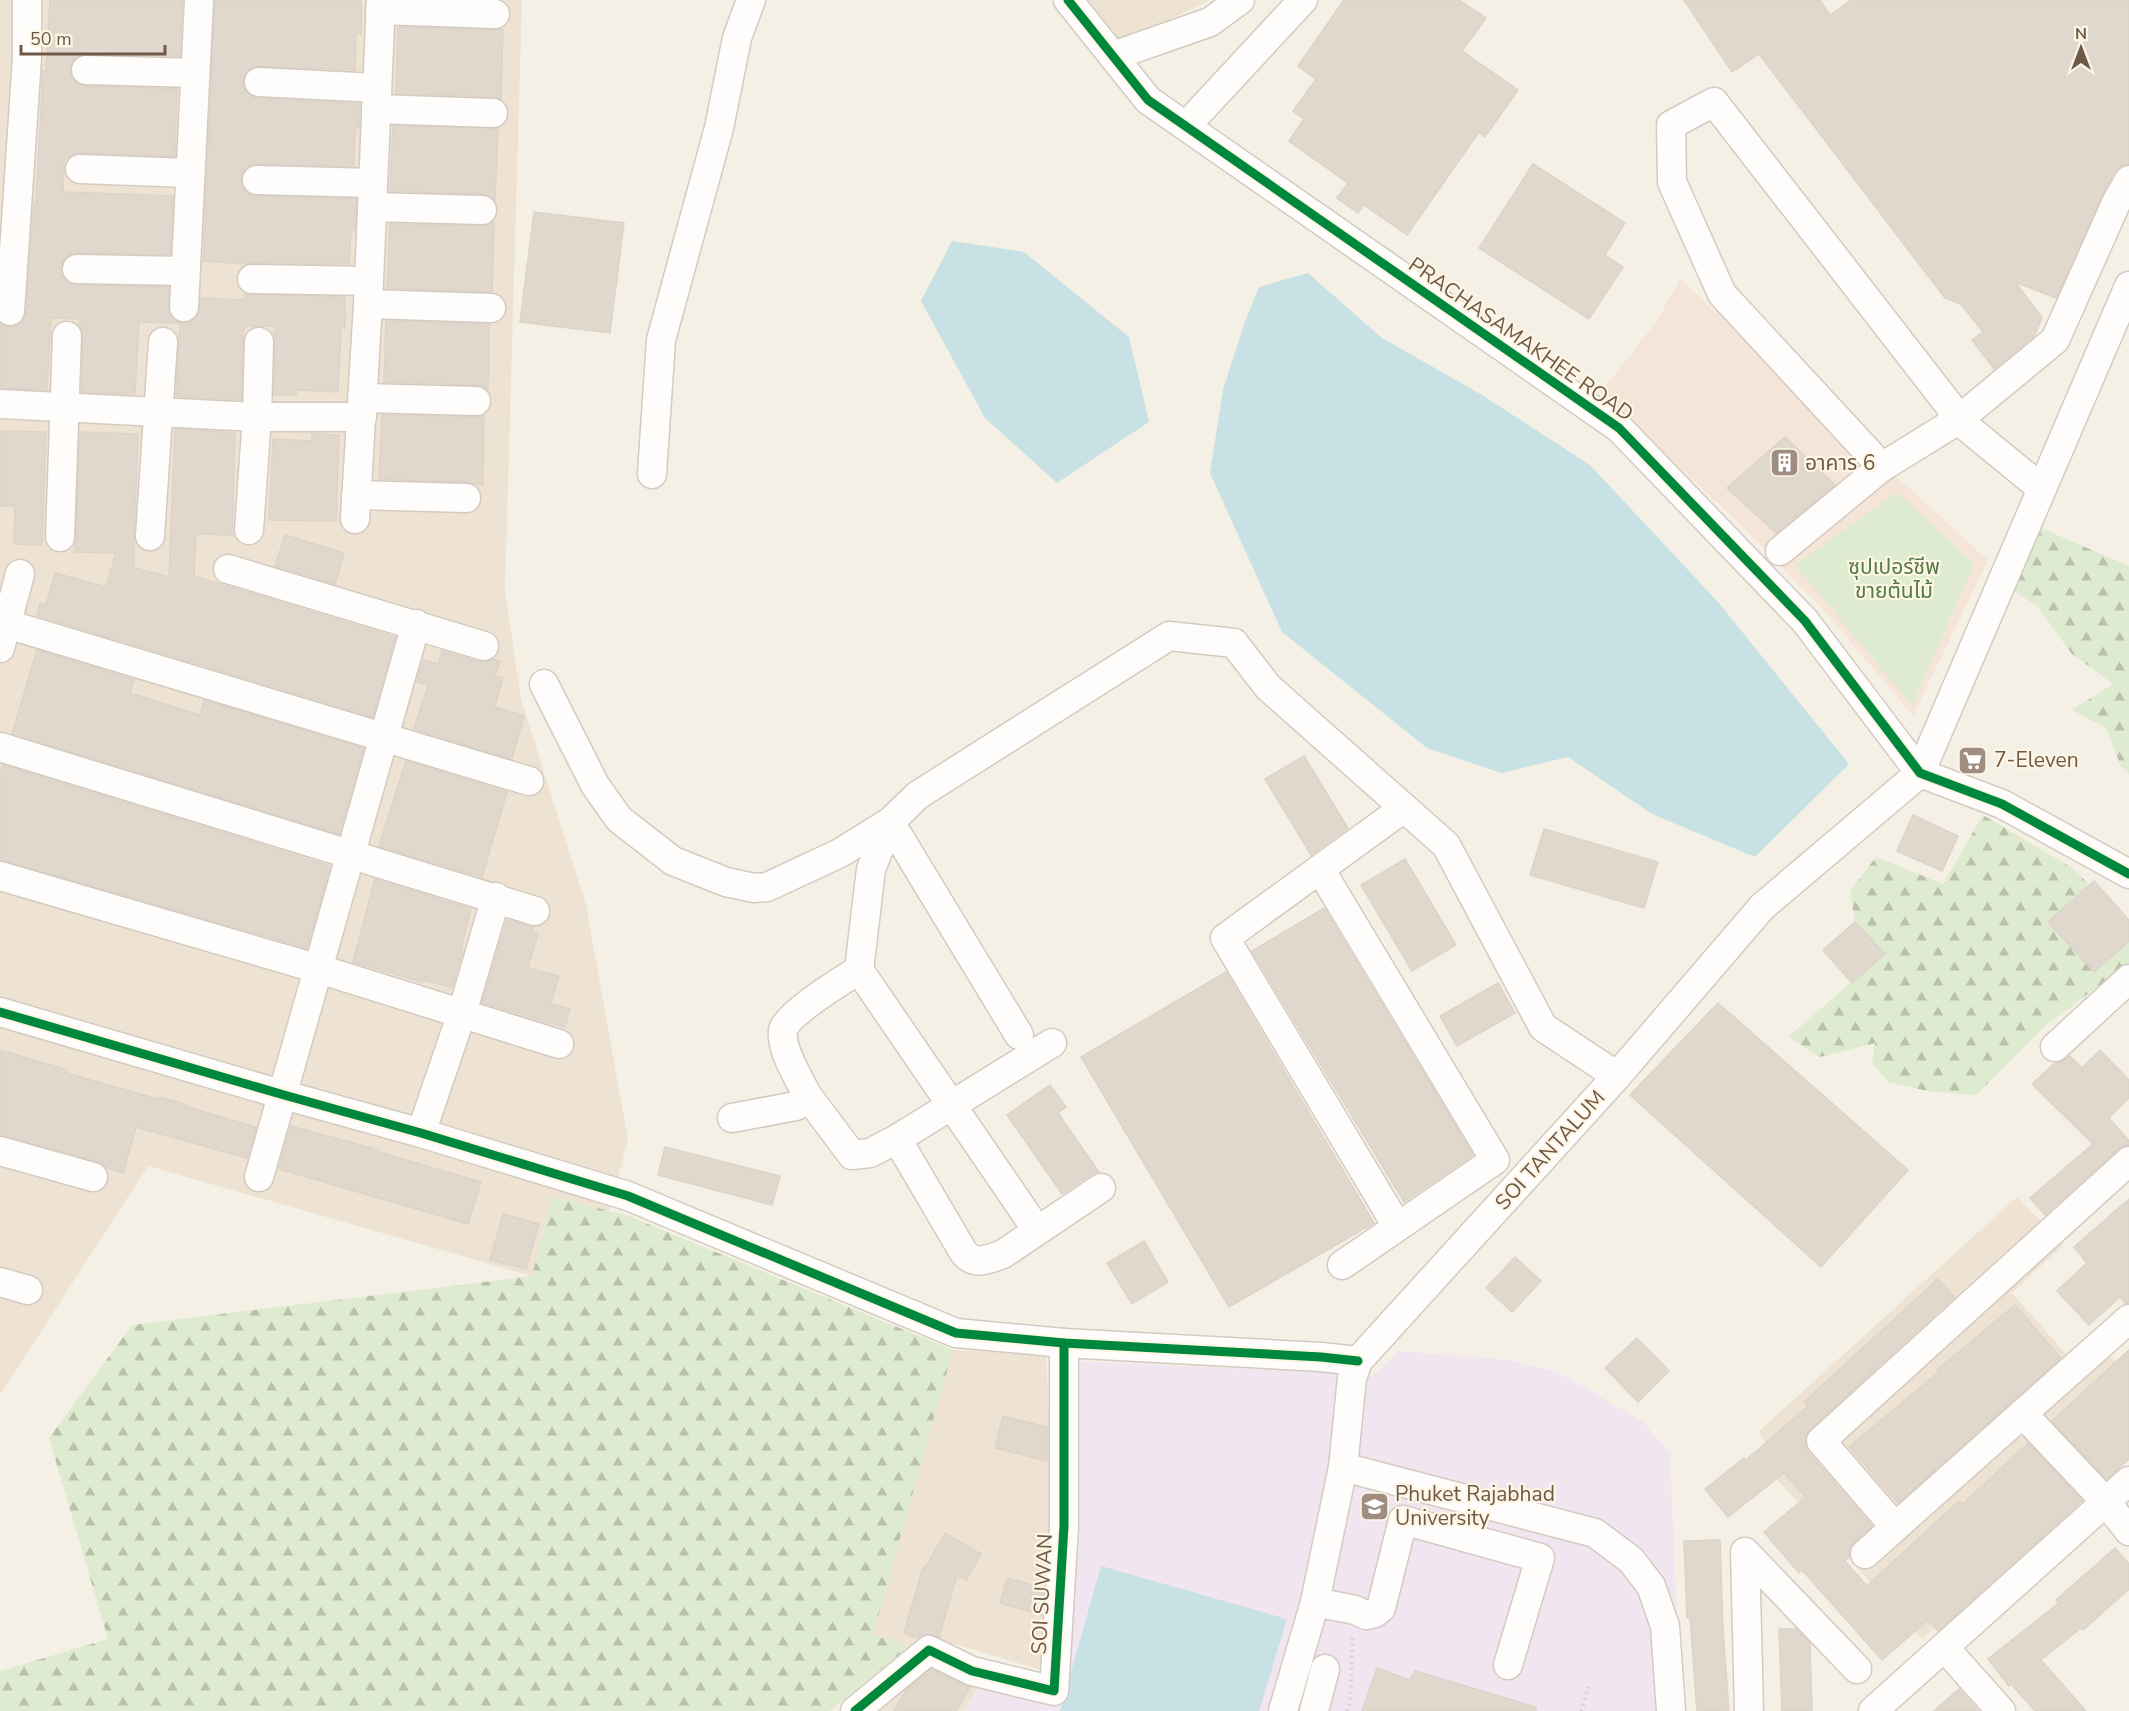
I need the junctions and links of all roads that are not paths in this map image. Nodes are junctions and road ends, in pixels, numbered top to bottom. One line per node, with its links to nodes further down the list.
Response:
1 (27, 0): 29 (street)
2 (199, 0): 11 (street)
3 (751, 0): 42 (street)
4 (1068, 0): 9 (street, PRACHASAMAKHEE ROAD)
5 (1239, 0): 9 (street)
6 (1303, 0): 15 (street)
7 (381, 5): 8 (street); 13 (street)
8 (495, 14)
9 (1113, 56): 15 (street, PRACHASAMAKHEE ROAD)
10 (86, 70): 11 (street)
11 (195, 74): 17 (street)
12 (259, 82): 13 (street)
13 (376, 99): 14 (street); 20 (street)
14 (493, 113)
15 (1185, 126): 57 (street, PRACHASAMAKHEE ROAD)
16 (80, 169): 17 (street)
17 (190, 173): 23 (street)
18 (256, 180): 20 (street)
19 (2129, 180): 40 (street)
20 (372, 195): 21 (street); 26 (street)
21 (482, 210)
22 (77, 269): 23 (street)
23 (185, 271): 27 (street)
24 (252, 279): 26 (street)
25 (2129, 286): 30 (street)
26 (368, 292): 28 (street); 37 (street)
27 (183, 308)
28 (491, 308)
29 (10, 311)
30 (2121, 322): 43 (street)
31 (67, 336): 36 (street)
32 (163, 342): 38 (street)
33 (259, 342): 39 (street)
34 (476, 401): 37 (street)
35 (0, 404): 36 (street)
36 (63, 408): 38 (street); 47 (street)
37 (362, 408): 39 (street); 44 (street)
38 (157, 414): 39 (street); 46 (street)
39 (257, 417): 45 (street)
40 (1958, 420): 41 (street); 41 (street); 43 (street)
41 (1882, 467): 48 (street)
42 (652, 474)
43 (2042, 488): 57 (street)
44 (466, 498)
45 (249, 530)
46 (150, 536)
47 (60, 537)
48 (1780, 551)
49 (228, 569): 51 (street)
50 (20, 574): 52 (street)
51 (416, 624): 53 (street); 55 (street)
52 (2, 632): 55 (street)
53 (484, 646)
54 (544, 684): 60 (street)
55 (384, 737): 58 (street); 61 (street)
56 (0, 747): 61 (street)
57 (1920, 773): 63 (street); 76 (street, SOI TANTALUM)
58 (529, 781)
59 (1404, 808): 60 (street); 62 (street); 76 (street)
60 (890, 822): 68 (street); 72 (street)
61 (351, 854): 65 (street); 67 (street)
62 (1320, 869): 88 (street); 88 (street)
63 (2129, 874)
64 (0, 876): 67 (street)
65 (496, 897): 66 (street); 71 (street)
66 (535, 911)
67 (319, 969): 71 (street); 77 (street)
68 (859, 970): 78 (street); 79 (street)
69 (2129, 979): 75 (street)
70 (0, 1012): 77 (street)
71 (462, 1012): 74 (street); 81 (street)
72 (1019, 1035)
73 (1052, 1043): 79 (street)
74 (559, 1044)
75 (2055, 1047)
76 (1617, 1076): 95 (street, SOI TANTALUM)
77 (284, 1095): 81 (street); 86 (street)
78 (807, 1095): 80 (street); 82 (street)
79 (950, 1106): 82 (street); 89 (street)
80 (732, 1118)
81 (421, 1133): 94 (street)
82 (897, 1139): 89 (street)
83 (0, 1151): 85 (street)
84 (2129, 1161): 100 (street)
85 (93, 1177)
86 (259, 1177)
87 (1101, 1188): 89 (street)
88 (1397, 1226): 90 (street)
89 (1037, 1230)
90 (1342, 1265)
91 (0, 1282): 92 (street)
92 (28, 1290)
93 (2129, 1319): 96 (street)
94 (1064, 1342): 95 (street); 108 (street, SOI SUWAN)
95 (1355, 1369): 97 (street)
96 (2022, 1414): 99 (street); 100 (street)
97 (1343, 1467): 103 (street); 111 (street)
98 (2129, 1481): 99 (street)
99 (2106, 1502): 101 (street); 104 (street)
100 (1895, 1527): 102 (street)
101 (2129, 1531)
102 (1865, 1554)
103 (1315, 1602): 105 (street); 109 (street)
104 (1944, 1647): 113 (street); 114 (street)
105 (1508, 1665)
106 (1325, 1669): 110 (street)
107 (1857, 1669): 112 (street)
108 (855, 1711)
109 (1283, 1711)
110 (1314, 1711)
111 (1671, 1711)
112 (1749, 1711)
113 (1873, 1711)
114 (2001, 1711)

